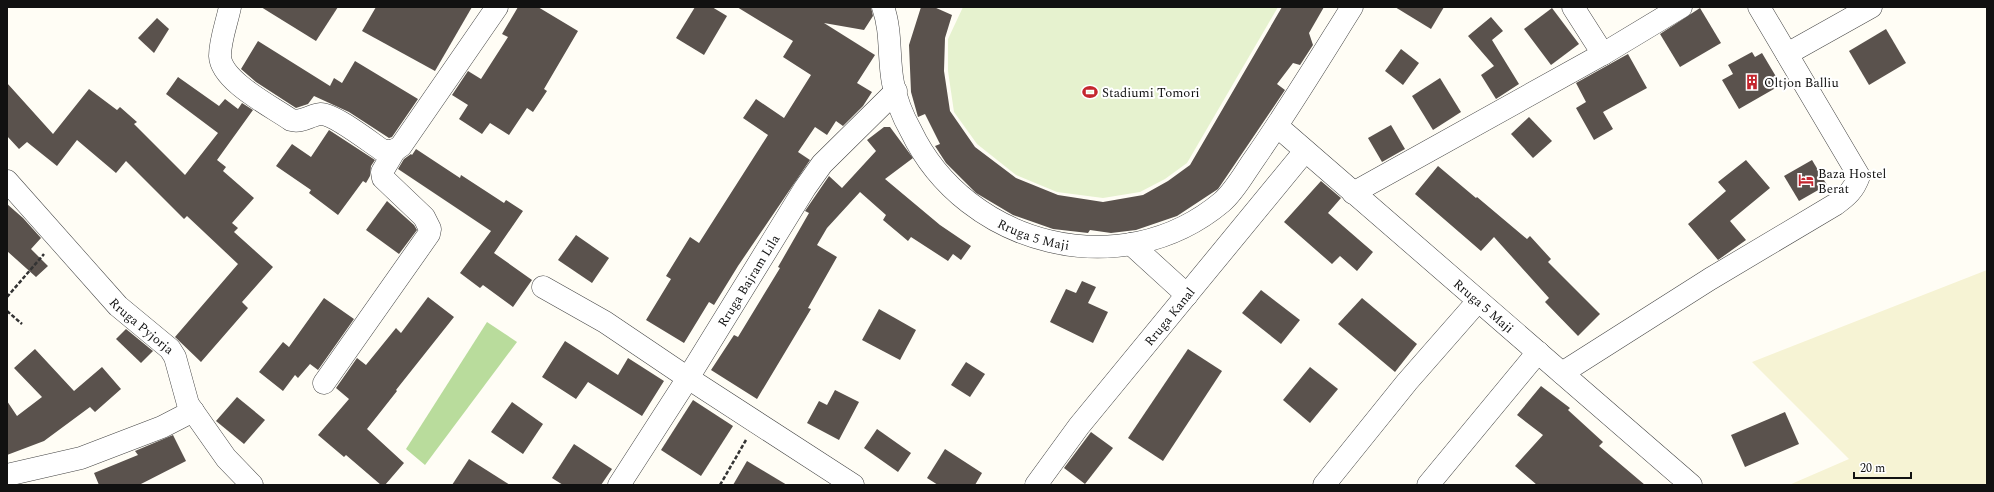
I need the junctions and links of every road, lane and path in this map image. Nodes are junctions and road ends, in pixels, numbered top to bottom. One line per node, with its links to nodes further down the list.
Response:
1 (230, 7): 13 (street)
2 (497, 7): 13 (street)
3 (883, 7): 11 (street, Rruga 5 Maji)
4 (1352, 7): 12 (street, Rruga 5 Maji)
5 (1573, 7): 9 (street)
6 (1681, 7): 9 (street)
7 (1759, 7): 10 (street)
8 (1870, 7): 10 (street)
9 (1603, 54): 16 (street)
10 (1787, 54): 26 (street)
11 (896, 91): 18 (street, Rruga 5 Maji); 27 (street, Rruga Bajram Lila)
12 (1277, 126): 14 (street, Rruga 5 Maji); 18 (street, Rruga 5 Maji)
13 (395, 150): 28 (street)
14 (1305, 151): 16 (street, Rruga 5 Maji); 20 (street, Rruga Kanal)
15 (7, 181): 17 (street, Rruga Pyjorja)
16 (1353, 192): 22 (street, Rruga 5 Maji)
17 (58, 238): 21 (path); 29 (street, Rruga Pyjorja)
18 (1131, 244): 20 (street)
19 (543, 287): 27 (street)
20 (1187, 295): 38 (street, Rruga Kanal)
21 (7, 297)
22 (1478, 301): 25 (street, Rruga 5 Maji); 39 (street)
23 (7, 311): 24 (path)
24 (22, 324)
25 (1538, 352): 26 (street, Rruga 5 Maji); 40 (street)
26 (1562, 373): 41 (street, Rruga 5 Maji)
27 (688, 378): 30 (street); 35 (street, Rruga Bajram Lila)
28 (324, 383)
29 (193, 411): 31 (street); 34 (street, Rruga Pyjorja)
30 (756, 422): 36 (path); 37 (street)
31 (7, 475)
32 (7, 478): 33 (street)
33 (11, 485)
34 (252, 485)
35 (619, 485)
36 (720, 485)
37 (853, 485)
38 (1036, 485)
39 (1324, 485)
40 (1428, 485)
41 (1691, 485)

